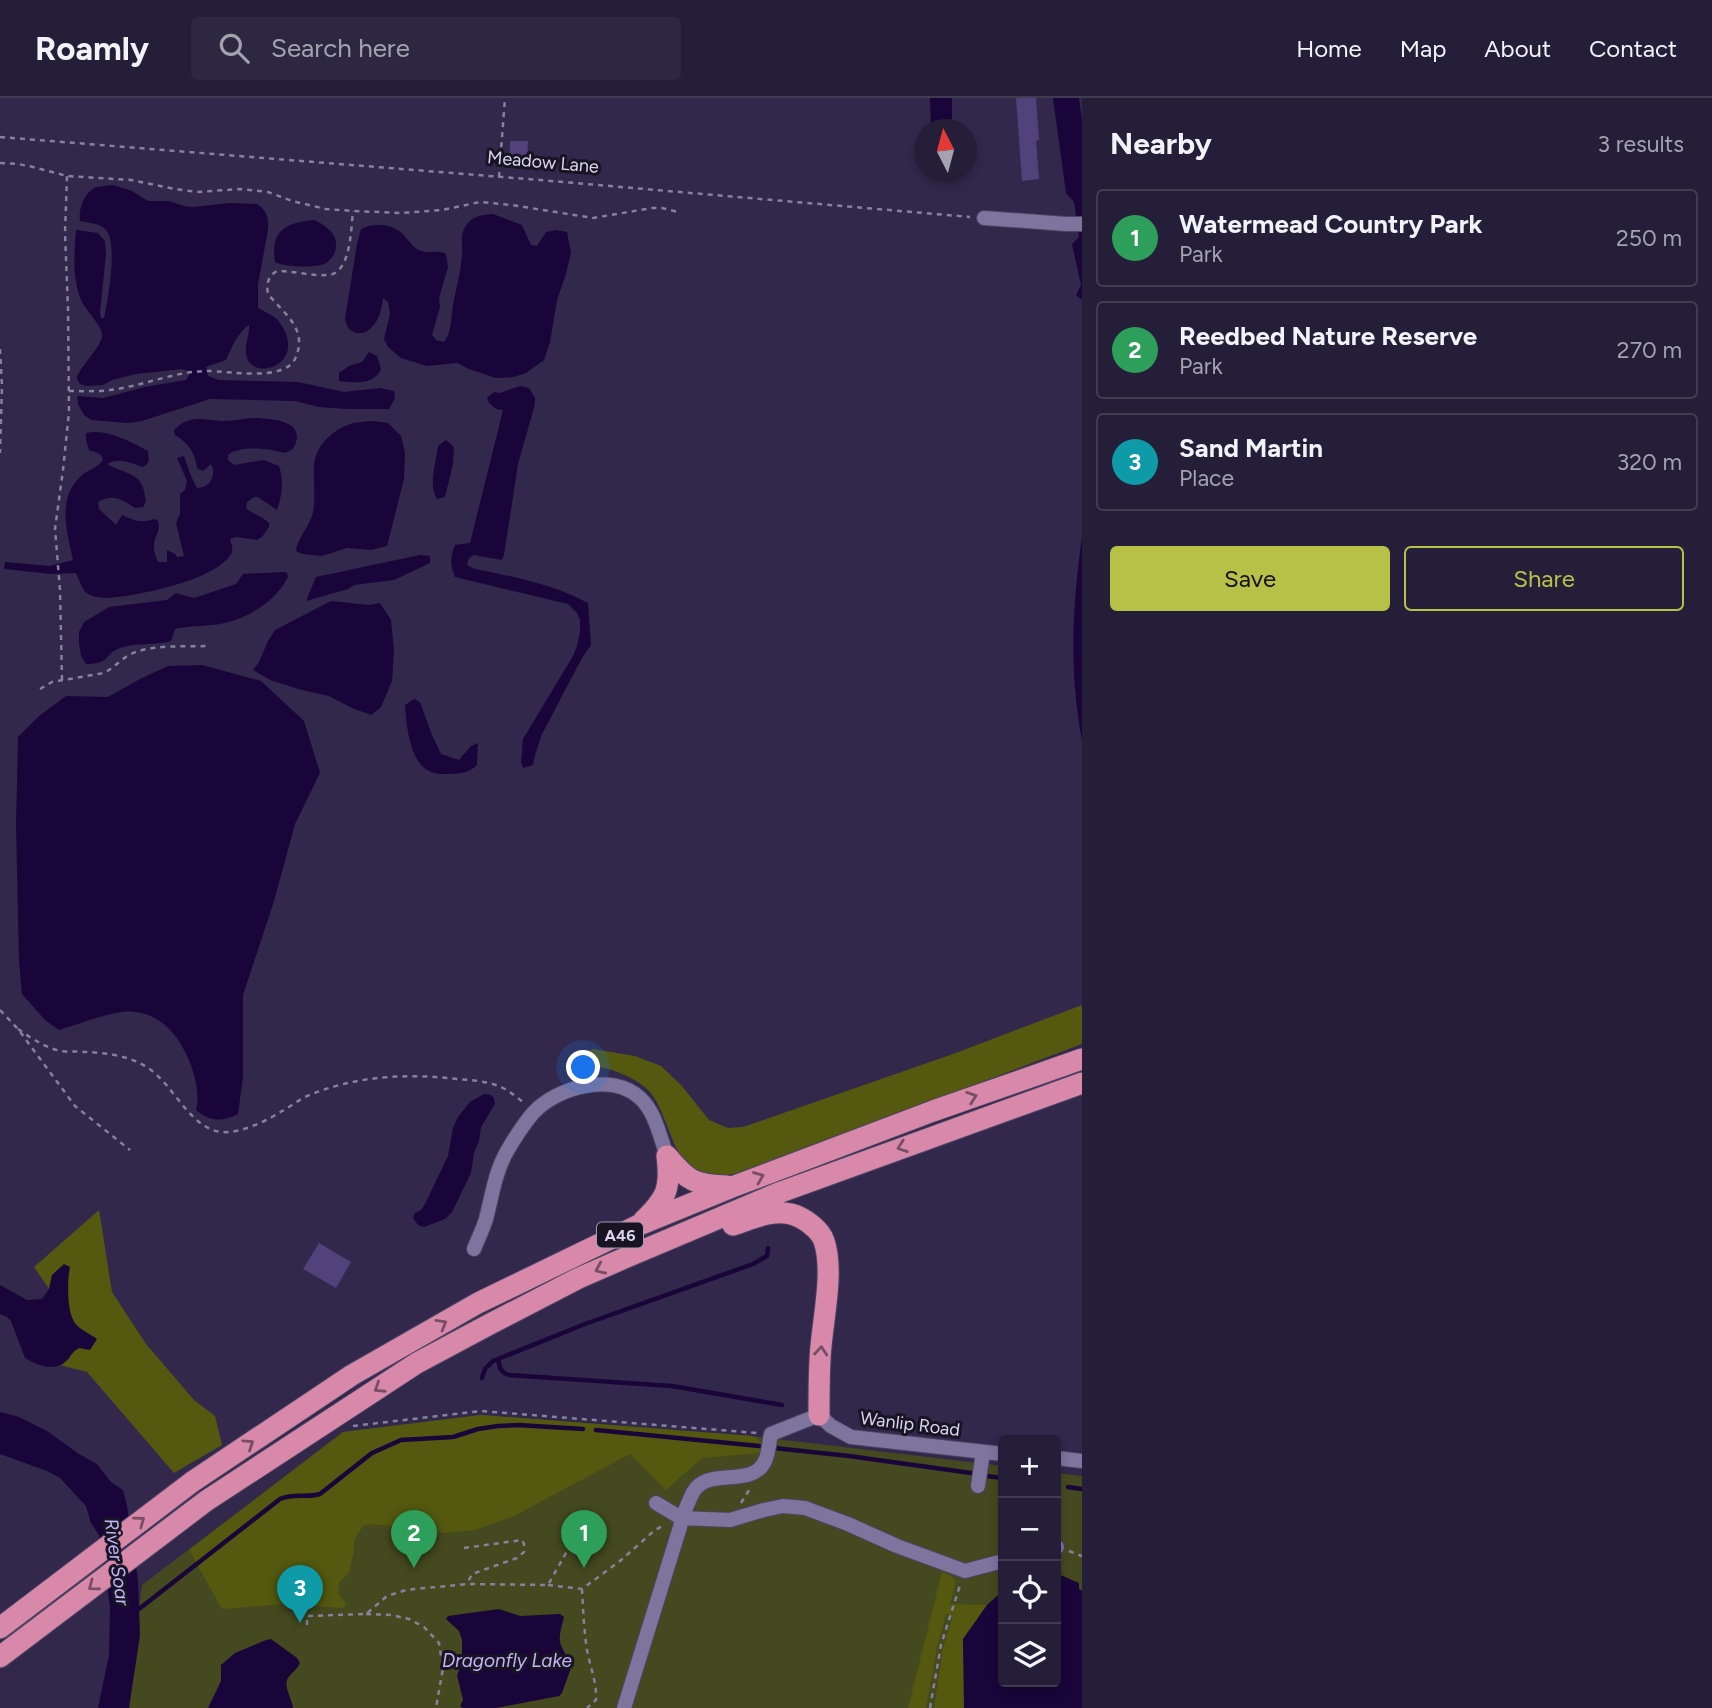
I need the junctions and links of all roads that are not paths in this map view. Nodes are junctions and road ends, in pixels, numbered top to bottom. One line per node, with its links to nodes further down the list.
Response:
1 (984, 218): 2 (street)
2 (1082, 224)
3 (1082, 1059): 6 (highway, A46, one-way to 3)
4 (1082, 1083): 9 (highway, A46, one-way to 9)
5 (667, 1156): 6 (highway); 7 (highway); 8 (street)
6 (732, 1187): 7 (highway, A46)
7 (639, 1225): 19 (highway, A46, one-way to 7)
8 (474, 1249)
9 (627, 1256): 10 (highway, one-way to 9); 20 (highway, A46, one-way to 20)
10 (819, 1415): 11 (street, Wanlip Road); 17 (street)
11 (983, 1452): 12 (street, Wanlip Road); 15 (street)
12 (998, 1454)
13 (1061, 1459): 14 (street)
14 (1082, 1461)
15 (978, 1486)
16 (656, 1503): 17 (street)
17 (681, 1518): 18 (street); 21 (street)
18 (998, 1562)
19 (0, 1628)
20 (0, 1657)
21 (624, 1708)

